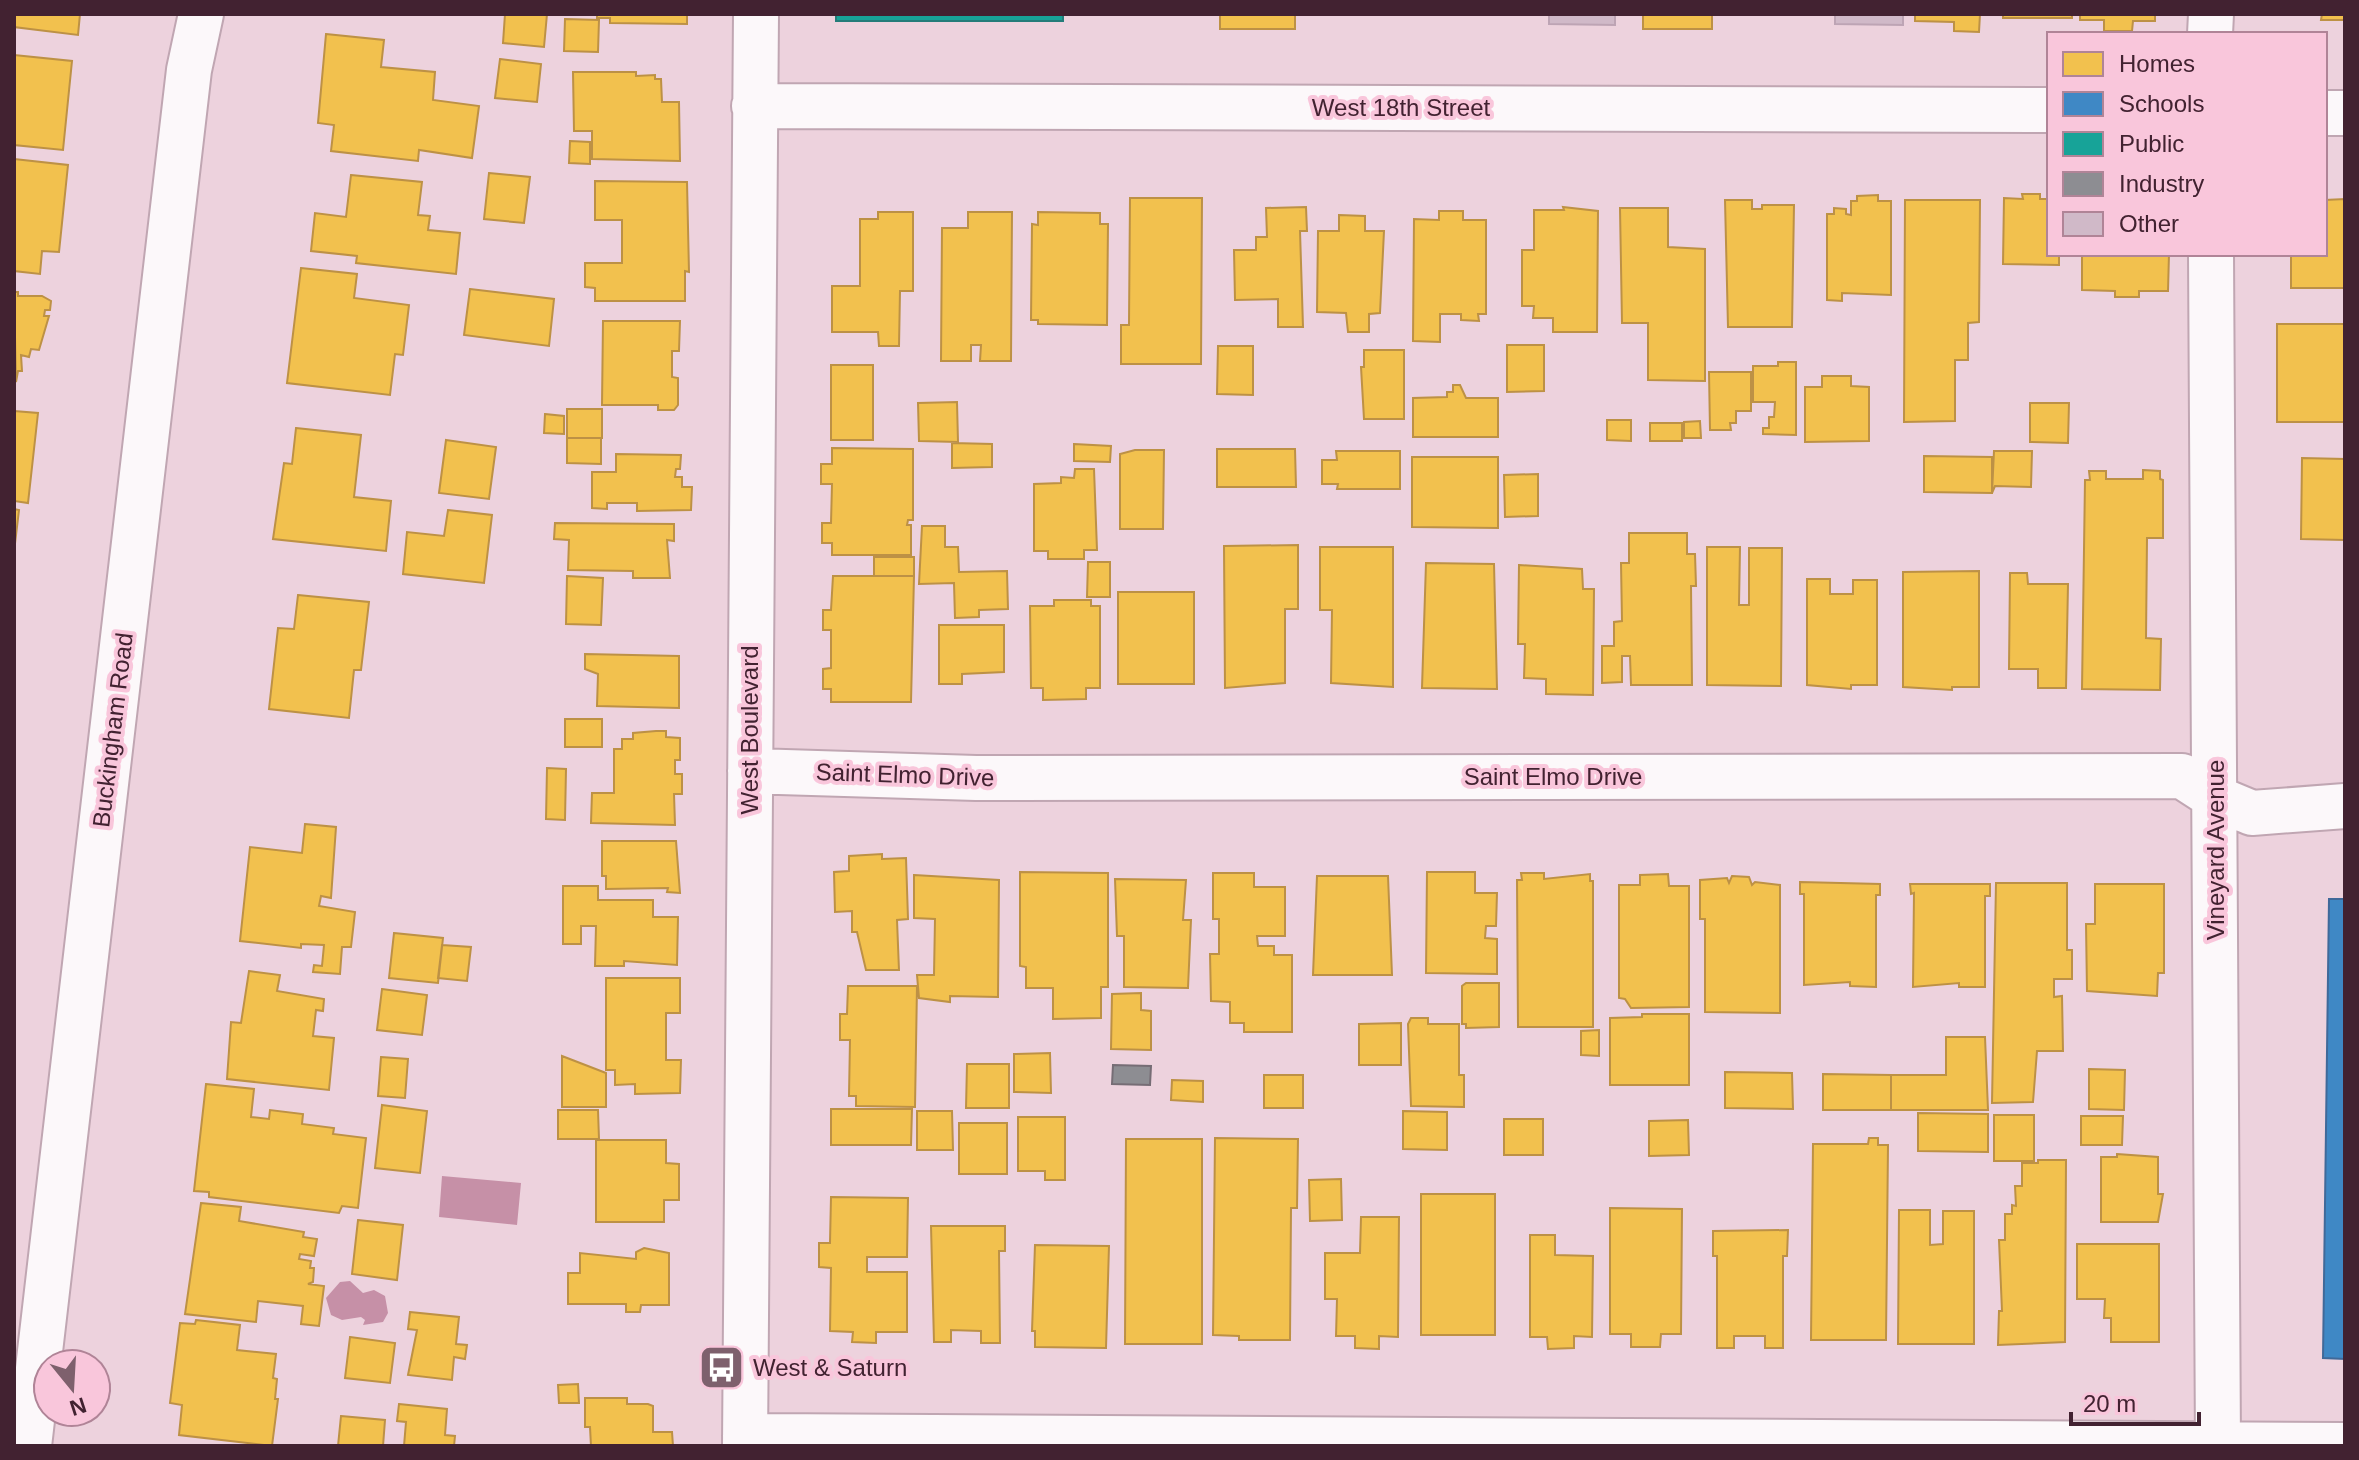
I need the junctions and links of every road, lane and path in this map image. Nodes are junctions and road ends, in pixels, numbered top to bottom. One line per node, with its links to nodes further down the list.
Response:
1 (201, 14): 12 (street, Buckingham Road)
2 (756, 14): 3 (street, West Boulevard)
3 (754, 106): 4 (street, West 18th Street); 6 (street, West Boulevard)
4 (2047, 110)
5 (2211, 256): 7 (street, Vineyard Avenue)
6 (750, 771): 7 (street, Saint Elmo Drive); 9 (street, West Boulevard)
7 (2216, 798): 8 (street, Saint Elmo Drive); 10 (street, Vineyard Avenue)
8 (2345, 806)
9 (745, 1441): 10 (street)
10 (2218, 1445): 11 (street)
11 (2345, 1445)
12 (29, 1446)

